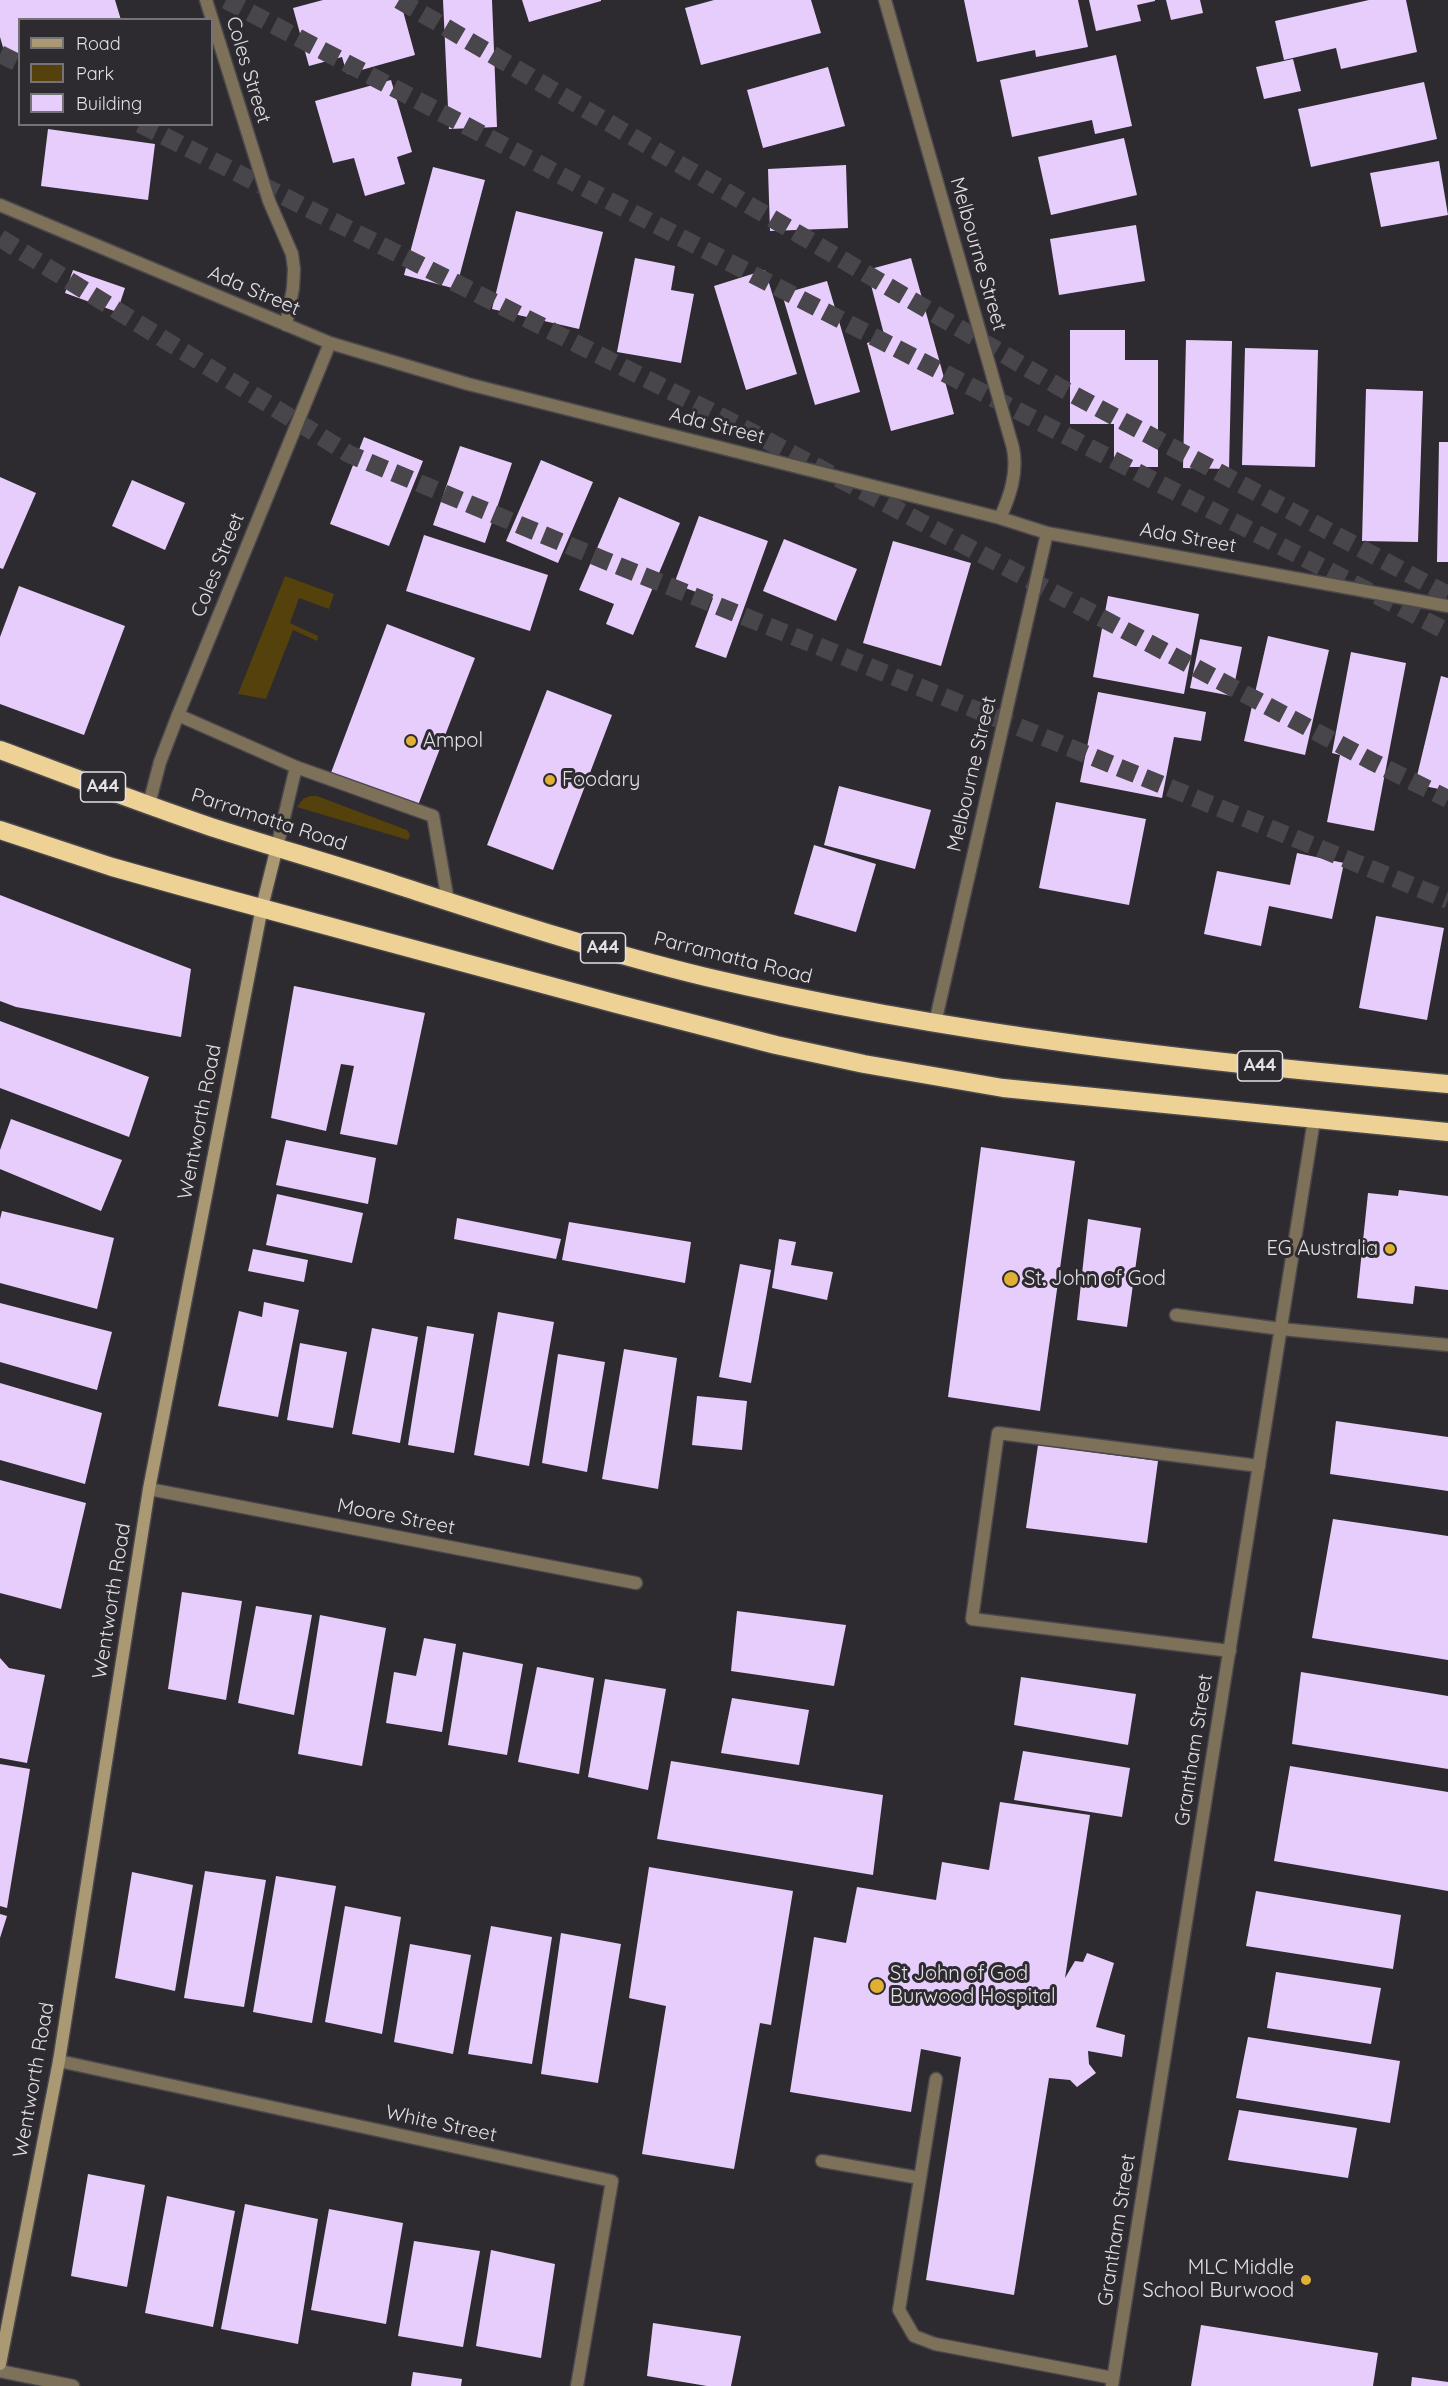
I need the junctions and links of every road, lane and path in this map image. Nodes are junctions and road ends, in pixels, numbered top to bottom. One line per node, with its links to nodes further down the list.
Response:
1 (206, 0): 3 (street, Coles Street)
2 (885, 0): 8 (street, Melbourne Street)
3 (212, 18)
4 (213, 22): 6 (street, Coles Street)
5 (0, 205): 6 (street, Ada Street)
6 (286, 325): 7 (street, Ada Street)
7 (330, 343): 8 (street, Ada Street); 11 (street, Coles Street)
8 (1000, 518): 9 (street, Ada Street)
9 (1047, 533): 10 (street, Ada Street); 19 (street, Melbourne Street)
10 (1448, 606)
11 (178, 714): 13 (street); 14 (street, Coles Street)
12 (0, 750): 14 (highway, Parramatta Road / A44)
13 (296, 767): 16 (street); 17 (street)
14 (149, 804): 16 (highway, Parramatta Road / A44)
15 (0, 830): 18 (highway)
16 (277, 847): 17 (highway, Parramatta Road / A44); 18 (street, Wentworth Road)
17 (448, 902): 19 (highway, Parramatta Road / A44)
18 (262, 907): 21 (highway); 27 (street, Wentworth Road)
19 (934, 1023): 20 (highway, Parramatta Road / A44)
20 (1448, 1084)
21 (1314, 1120): 22 (highway); 24 (street, Grantham Street)
22 (1448, 1131)
23 (1176, 1315): 24 (street)
24 (1281, 1329): 25 (street); 26 (street, Grantham Street)
25 (1448, 1345)
26 (1259, 1466): 29 (street, Grantham Street); 29 (street)
27 (149, 1489): 28 (street, Moore Street); 30 (street, Wentworth Road)
28 (636, 1583)
29 (1230, 1651): 36 (street, Grantham Street)
30 (59, 2061): 34 (street, Wentworth Road); 38 (street, White Street)
31 (936, 2079): 33 (street)
32 (822, 2161): 33 (street)
33 (920, 2178): 36 (street)
34 (0, 2364)
35 (0, 2371): 37 (street)
36 (1113, 2382)
37 (73, 2386)
38 (577, 2386)

